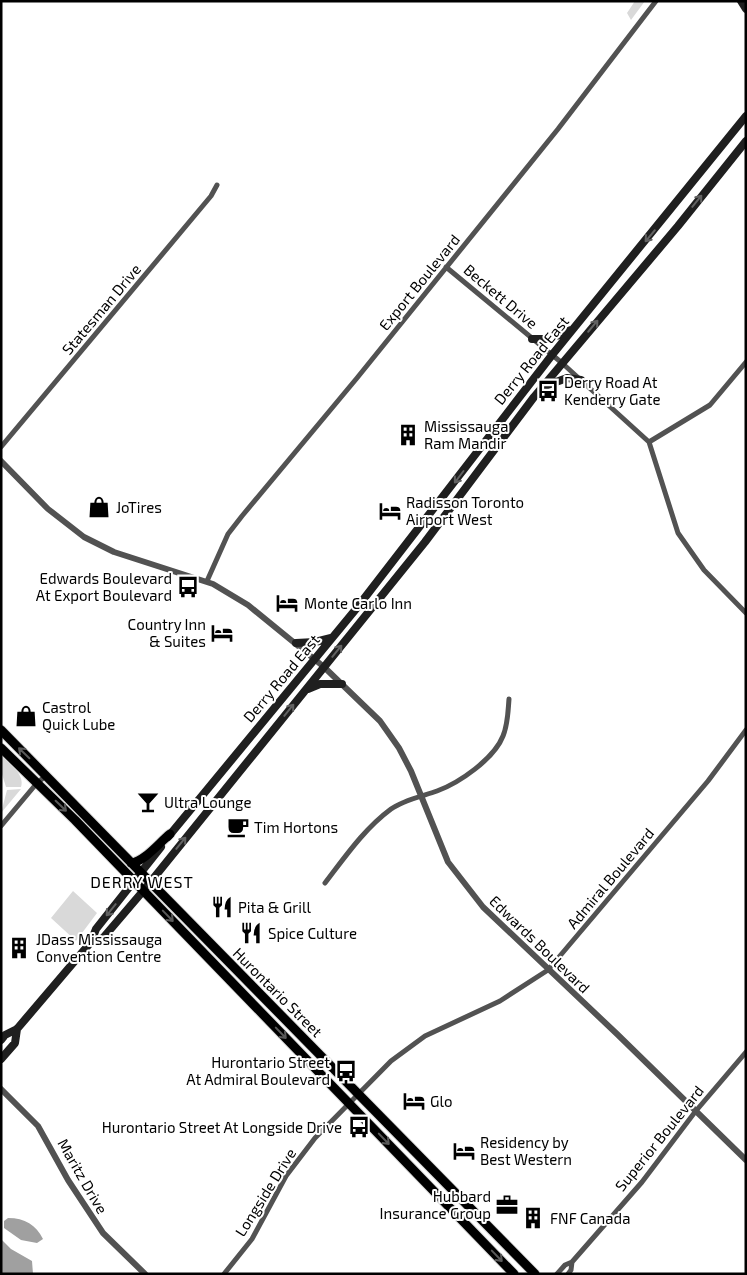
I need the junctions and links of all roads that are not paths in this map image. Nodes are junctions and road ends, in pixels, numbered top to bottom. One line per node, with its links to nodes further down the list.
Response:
1 (656, 1): 7 (street, Export Boulevard)
2 (742, 1): 3 (main road)
3 (746, 9)
4 (746, 116): 8 (main road, Derry Road East, one-way to 8)
5 (746, 141): 12 (main road, Derry Road East, one-way to 5)
6 (217, 185): 19 (street, Statesman Drive)
7 (446, 268): 9 (street, Beckett Drive); 22 (street, Export Boulevard)
8 (572, 330): 9 (main road); 10 (main road, Derry Road East)
9 (532, 339): 10 (street, Beckett Drive)
10 (552, 355): 12 (street, Beckett Drive); 15 (main road, Derry Road East)
11 (746, 362): 18 (street)
12 (562, 363): 13 (street, Beckett Drive); 14 (main road, Derry Road East)
13 (581, 380): 14 (main road); 18 (street, Beckett Drive)
14 (543, 386): 16 (main road, Derry Road East)
15 (510, 409): 16 (main road); 17 (main road, Derry Road East)
16 (520, 416): 20 (main road, Derry Road East)
17 (486, 441): 20 (main road); 23 (main road, Derry Road East, one-way to 23)
18 (649, 442): 26 (street)
19 (1, 447)
20 (495, 448): 24 (main road, Derry Road East)
21 (1, 461): 22 (street, Edwards Boulevard)
22 (207, 581): 29 (street, Edwards Boulevard)
23 (375, 584): 24 (main road); 25 (main road, Derry Road East)
24 (384, 592): 27 (main road, Derry Road East)
25 (356, 609): 27 (main road); 28 (main road, Derry Road East)
26 (746, 613)
27 (364, 616): 31 (main road, Derry Road East, one-way to 27)
28 (333, 637): 29 (main road); 30 (main road, Derry Road East)
29 (296, 644): 30 (street, Edwards Boulevard)
30 (314, 658): 31 (street, Edwards Boulevard); 42 (main road, Derry Road East)
31 (324, 667): 32 (street, Edwards Boulevard); 33 (main road, Derry Road East)
32 (342, 684): 33 (main road); 40 (street, Edwards Boulevard)
33 (304, 691): 46 (main road, Derry Road East, one-way to 33)
34 (508, 699): 40 (street)
35 (1, 730): 38 (main road, Hurontario Street, one-way to 35)
36 (746, 730): 50 (street, Admiral Boulevard)
37 (1, 748): 39 (main road, Hurontario Street)
38 (48, 775): 39 (street); 43 (main road, Hurontario Street)
39 (37, 784): 41 (street); 45 (main road, Hurontario Street, one-way to 45)
40 (422, 796): 47 (street); 50 (street, Edwards Boulevard)
41 (1, 826)
42 (170, 834): 43 (main road); 44 (main road, Derry Road East)
43 (132, 863): 44 (main road, Hurontario Street)
44 (141, 872): 45 (main road, Derry Road East); 46 (main road, Hurontario Street)
45 (134, 881): 48 (main road, Hurontario Street); 49 (main road, Derry Road East, one-way to 49)
46 (151, 881): 48 (main road, Derry Road East); 56 (main road, Hurontario Street)
47 (325, 883)
48 (144, 890): 49 (main road, Derry Road East); 57 (main road, Hurontario Street, one-way to 57)
49 (91, 942): 51 (main road)
50 (548, 970): 56 (street, Admiral Boulevard); 58 (street, Edwards Boulevard)
51 (18, 1029): 52 (main road); 54 (main road)
52 (1, 1040)
53 (746, 1052): 58 (street, Superior Boulevard)
54 (1, 1059)
55 (1, 1089): 61 (street, Maritz Drive)
56 (359, 1094): 57 (street, Admiral Boulevard); 64 (main road, Hurontario Street)
57 (350, 1104): 62 (street, Longside Drive); 63 (main road, Hurontario Street, one-way to 63)
58 (695, 1112): 59 (street, Edwards Boulevard); 60 (street, Superior Boulevard)
59 (746, 1160)
60 (572, 1262): 65 (street, Superior Boulevard); 66 (street, Superior Boulevard)
61 (145, 1274)
62 (224, 1274)
63 (514, 1274)
64 (535, 1274)
65 (557, 1274)
66 (568, 1274)

